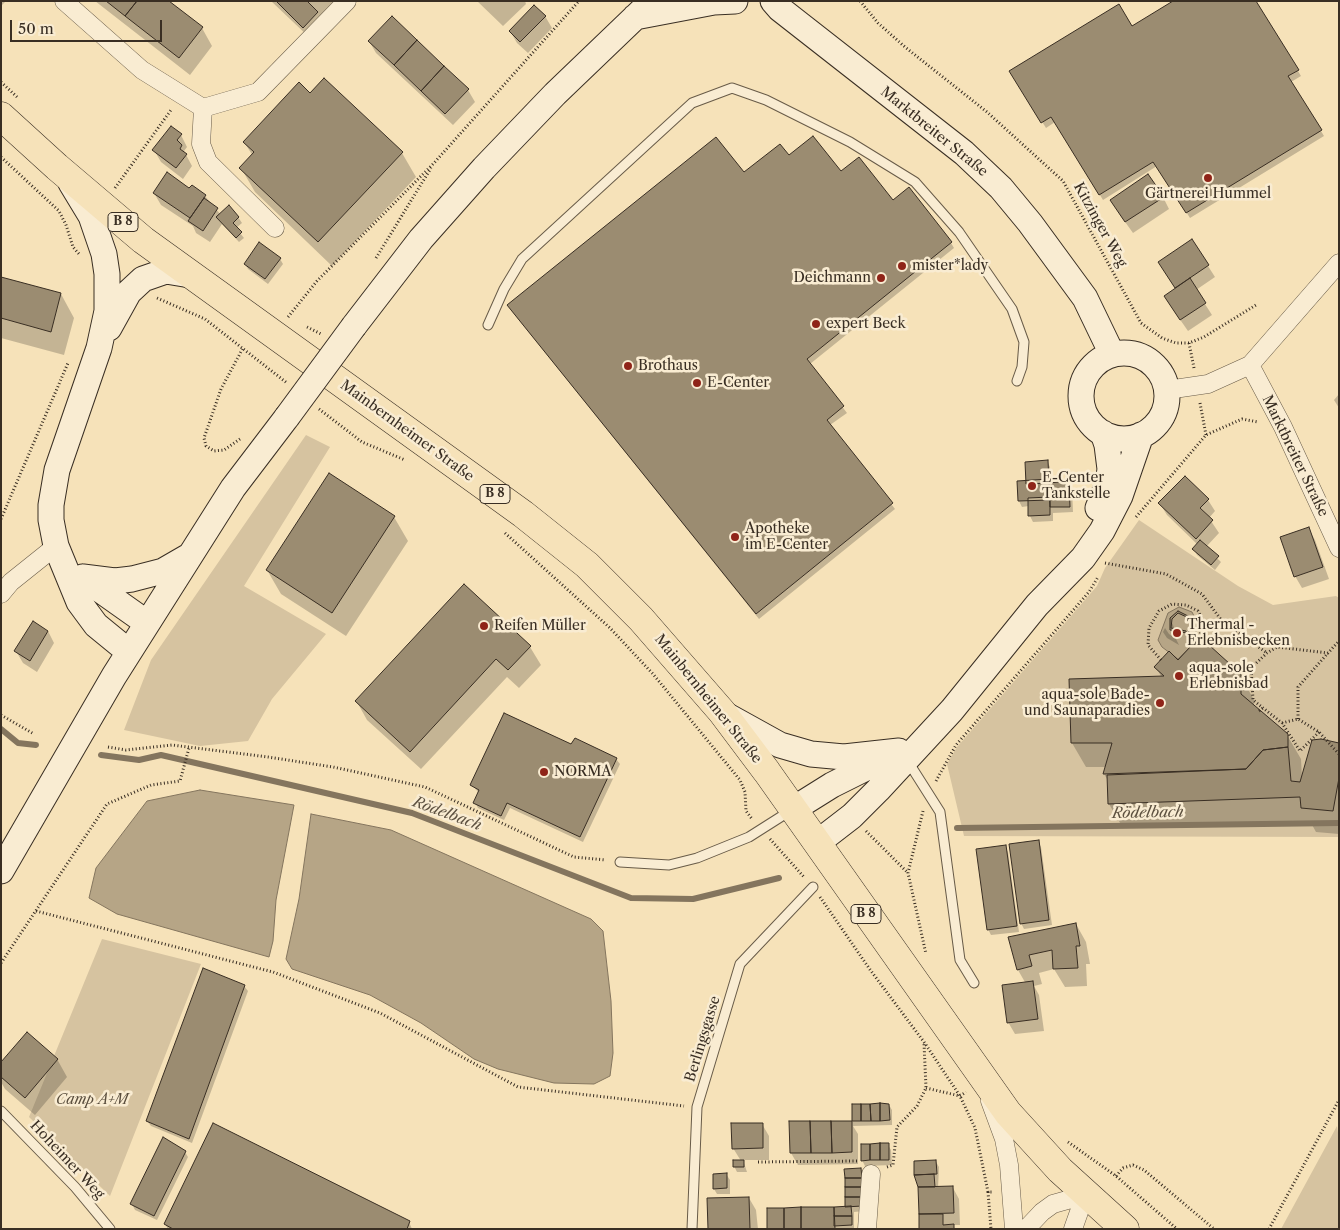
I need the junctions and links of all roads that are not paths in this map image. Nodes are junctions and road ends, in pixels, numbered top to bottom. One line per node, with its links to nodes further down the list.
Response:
1 (64, 1): 7 (street)
2 (347, 1): 7 (street)
3 (735, 1): 6 (main road)
4 (739, 1): 5 (main road, Marktbreiter Straße)
5 (776, 5): 15 (main road, Marktbreiter Straße)
6 (644, 9): 23 (main road, bridge)
7 (202, 108): 10 (street)
8 (1, 116): 9 (main road, Mainbernheimer Straße / B 8)
9 (57, 167): 12 (main road, Mainbernheimer Straße / B 8); 14 (main road)
10 (275, 228)
11 (1339, 263): 16 (street)
12 (190, 275): 14 (main road); 29 (main road, Mainbernheimer Straße / B 8)
13 (488, 325): 17 (lane)
14 (99, 348): 22 (main road)
15 (1112, 354): 18 (main road); 19 (main road)
16 (1250, 365): 18 (street); 21 (street, Marktbreiter Straße)
17 (1017, 381)
18 (1167, 390): 20 (main road)
19 (1103, 433): 20 (main road); 26 (main road)
20 (1141, 435): 26 (main road)
21 (1339, 548)
22 (59, 552): 24 (main road); 25 (street); 28 (main road)
23 (191, 554): 24 (main road); 27 (main road)
24 (82, 577): 27 (main road)
25 (1, 594)
26 (1037, 605): 30 (main road)
27 (147, 623): 28 (main road)
28 (129, 652): 34 (main road)
29 (722, 712): 30 (main road); 31 (main road, Mainbernheimer Straße / B 8)
30 (903, 755): 31 (main road); 32 (main road); 36 (lane)
31 (792, 810): 32 (main road, Mainbernheimer Straße / B 8); 33 (lane)
32 (817, 843): 37 (main road, Mainbernheimer Straße / B 8)
33 (620, 862)
34 (1, 871)
35 (813, 887): 42 (lane, Berlingsgasse)
36 (974, 983)
37 (983, 1079): 40 (main road, Mainbernheimer Straße / B 8); 44 (street, Mainbernheimer Straße)
38 (1, 1111): 41 (lane, Hoheimer Weg)
39 (871, 1174): 43 (street)
40 (1085, 1195): 45 (street); 46 (street); 47 (main road, Mainbernheimer Straße / B 8)
41 (110, 1229)
42 (692, 1229)
43 (867, 1229)
44 (1014, 1229)
45 (1026, 1229)
46 (1073, 1229)
47 (1124, 1229)

